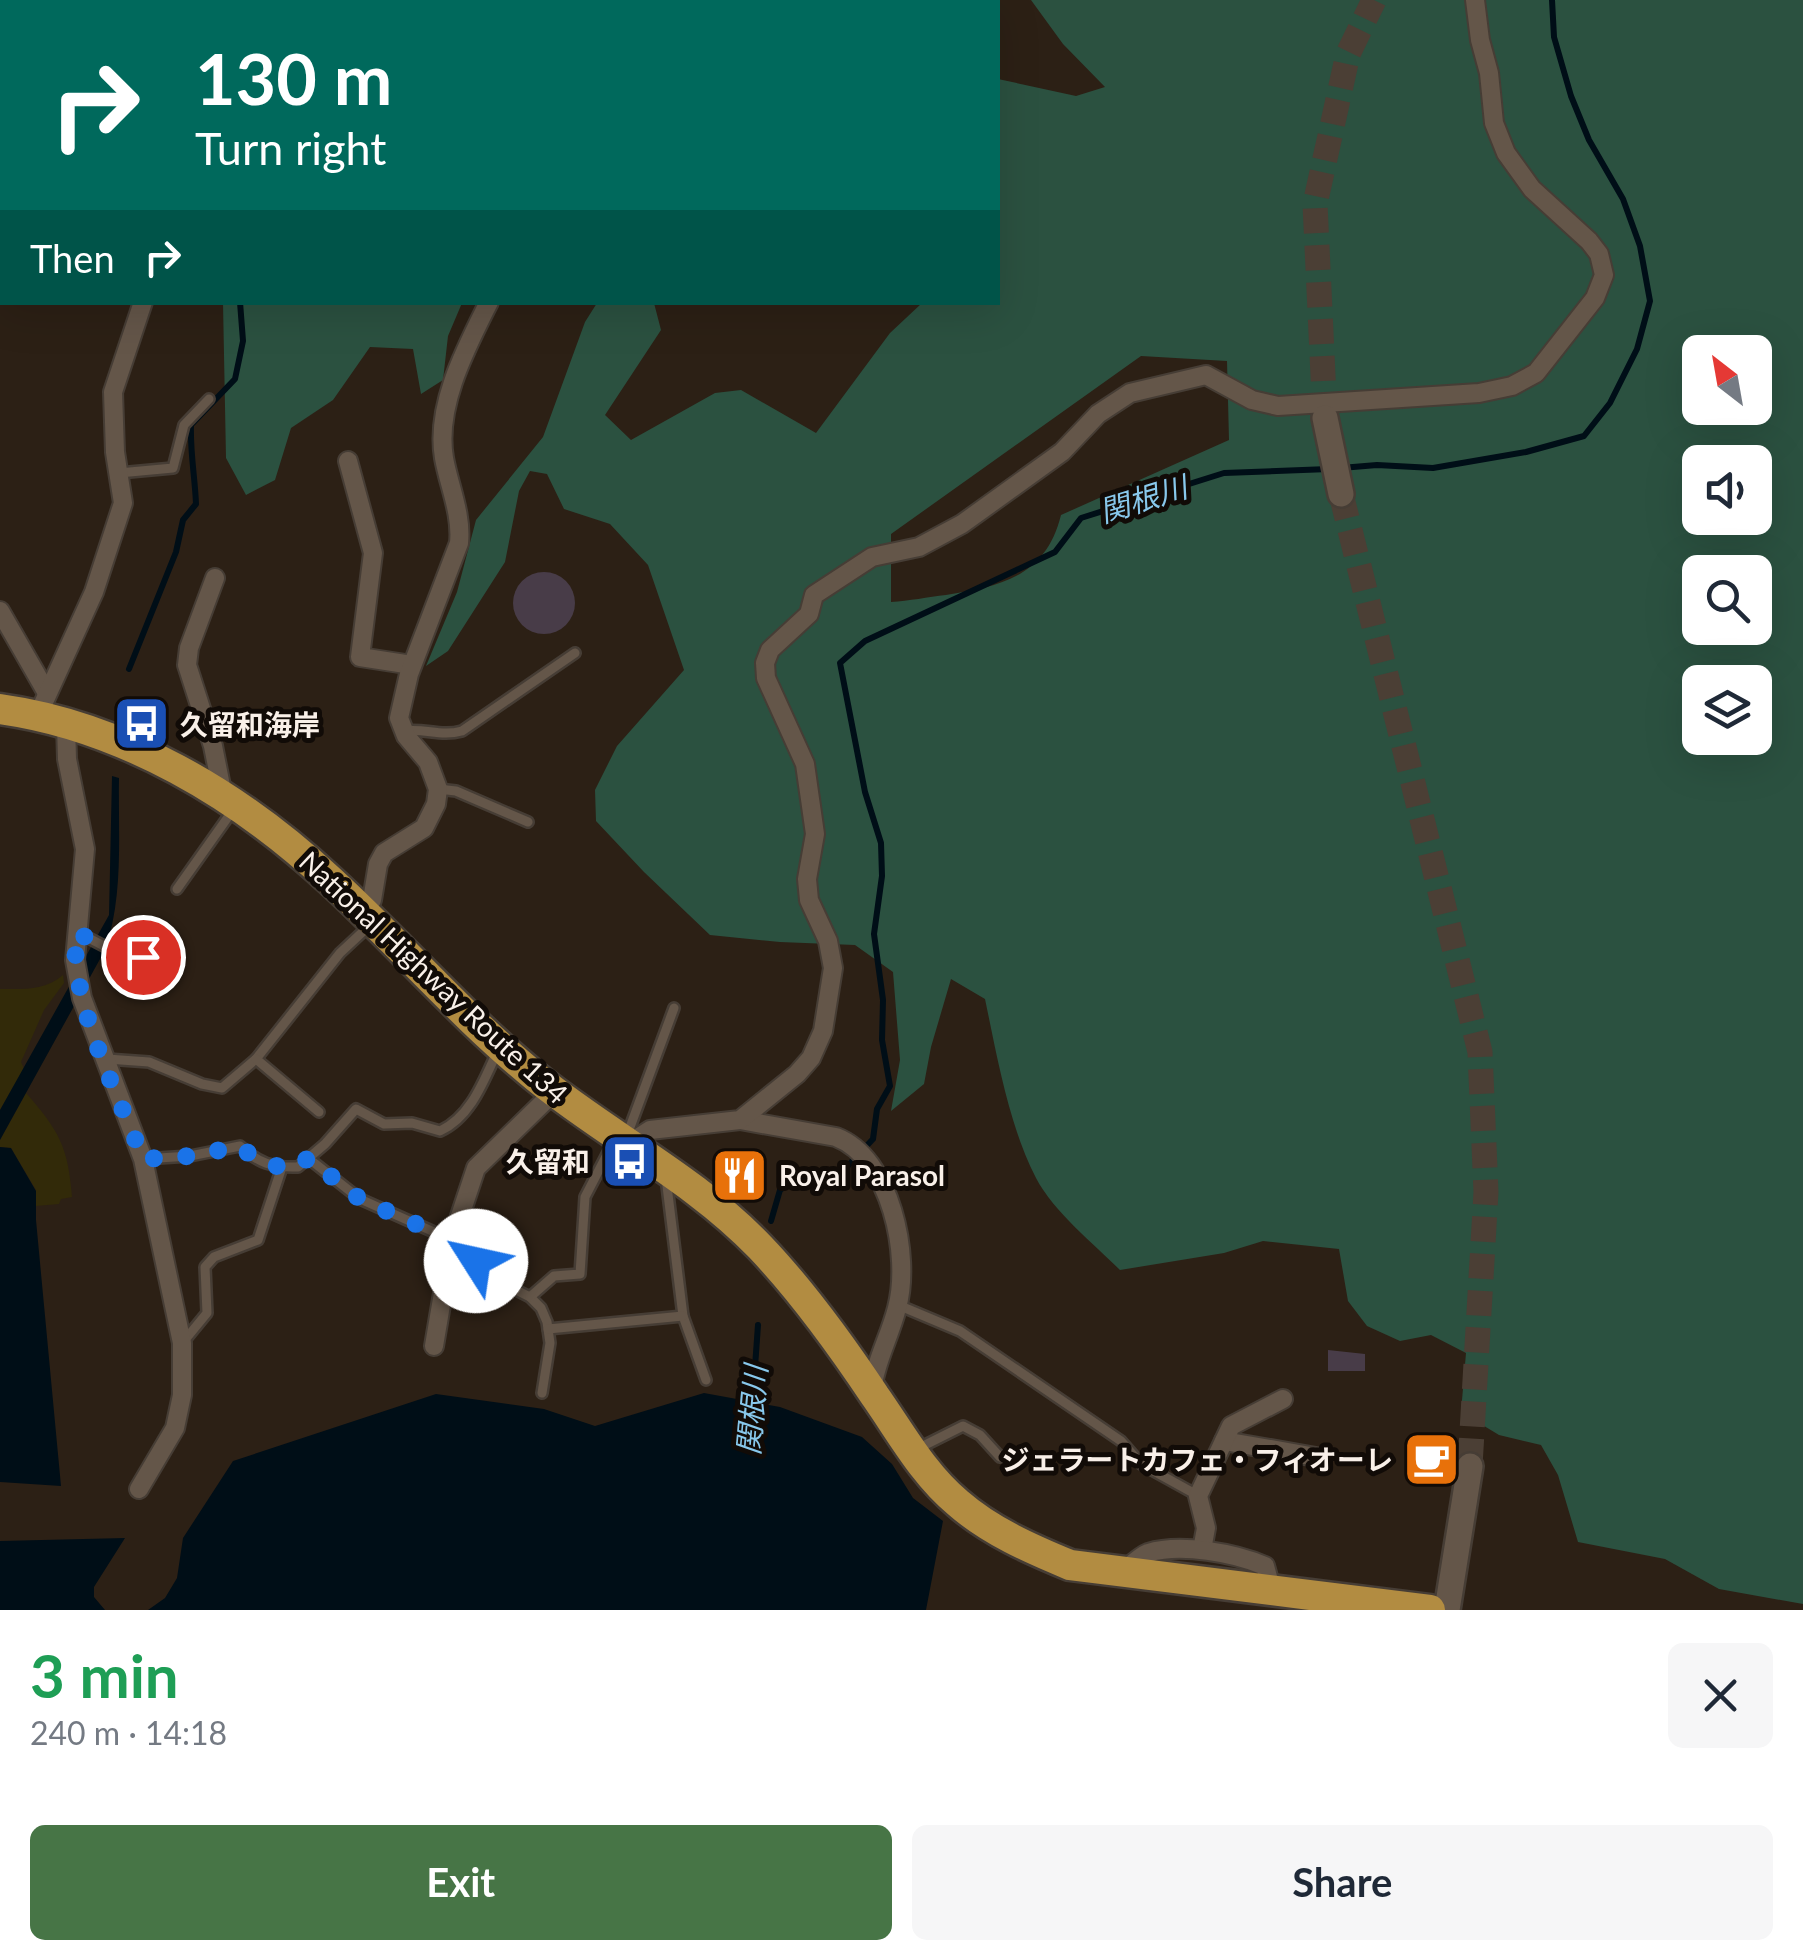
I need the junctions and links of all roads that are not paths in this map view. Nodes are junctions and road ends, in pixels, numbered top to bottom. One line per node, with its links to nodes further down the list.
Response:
1 (1475, 0): 29 (street)
2 (142, 305): 7 (street)
3 (488, 305): 12 (street)
4 (208, 400): 7 (lane)
5 (1325, 418): 8 (main road)
6 (348, 461): 12 (street)
7 (120, 473): 14 (street)
8 (1341, 494)
9 (215, 578): 17 (street)
10 (0, 611): 14 (street)
11 (574, 653): 15 (lane)
12 (412, 665): 15 (street)
13 (0, 709): 14 (highway, National Highway Route 134)
14 (50, 710): 17 (highway, National Highway Route 134); 21 (street)
15 (404, 731): 16 (street)
16 (438, 790): 18 (lane); 20 (street)
17 (230, 800): 19 (lane); 20 (highway, National Highway Route 134)
18 (528, 822)
19 (178, 890)
20 (368, 917): 24 (highway, National Highway Route 134); 26 (lane)
21 (85, 936): 22 (lane); 25 (street)
22 (143, 957)
23 (674, 1008): 30 (lane)
24 (501, 1046): 27 (highway, National Highway Route 134); 31 (lane)
25 (104, 1058): 26 (lane); 32 (street)
26 (256, 1060): 28 (lane)
27 (554, 1092): 30 (highway, National Highway Route 134); 35 (street)
28 (319, 1112)
29 (740, 1120): 30 (street); 37 (street)
30 (624, 1139): 33 (highway, National Highway Route 134); 36 (lane)
31 (308, 1158): 34 (lane); 35 (lane)
32 (143, 1159): 34 (lane); 40 (street)
33 (664, 1166): 38 (lane); 43 (highway, National Highway Route 134)
34 (282, 1167): 40 (lane)
35 (452, 1240): 36 (lane); 41 (street)
36 (530, 1297): 39 (lane)
37 (898, 1304): 43 (street); 52 (lane)
38 (683, 1316): 39 (lane); 42 (lane)
39 (548, 1329): 44 (lane)
40 (182, 1343): 51 (street)
41 (434, 1346)
42 (706, 1380)
43 (872, 1391): 47 (highway, National Highway Route 134)
44 (542, 1393)
45 (1283, 1399): 46 (street)
46 (1224, 1440): 49 (street); 52 (street)
47 (912, 1451): 48 (lane); 54 (highway, National Highway Route 134)
48 (1000, 1457)
49 (1316, 1457)
50 (1470, 1466): 57 (main road)
51 (139, 1488)
52 (1198, 1496): 53 (street)
53 (1202, 1550): 54 (street); 55 (street)
54 (1122, 1572): 55 (highway, National Highway Route 134)
55 (1271, 1588): 56 (highway, National Highway Route 134)
56 (1430, 1610)
57 (1447, 1610)

